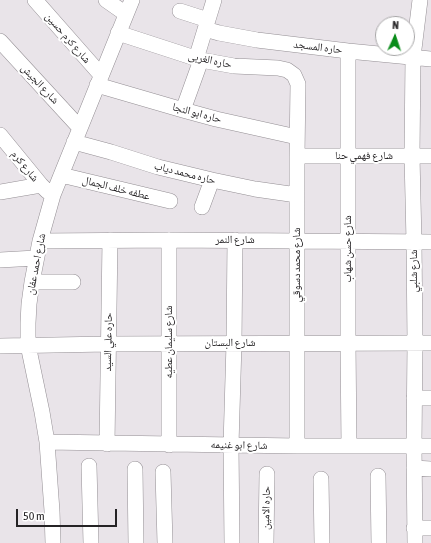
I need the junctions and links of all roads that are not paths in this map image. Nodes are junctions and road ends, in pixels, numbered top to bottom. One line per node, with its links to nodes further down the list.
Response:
1 (35, 0): 15 (street, شارع كرم حسين)
2 (106, 0): 7 (street)
3 (132, 0): 7 (street, شارع احمد عفان)
4 (420, 0): 12 (street, شارع شلبي)
5 (210, 1): 8 (street)
6 (180, 11): 8 (street, حاره المسجد)
7 (126, 14): 9 (street, شارع احمد عفان)
8 (207, 24): 11 (street, حاره المسجد); 13 (street)
9 (118, 33): 13 (street, حاره الغربى); 15 (street, شارع احمد عفان)
10 (0, 41): 18 (street, شارع الجيش)
11 (348, 51): 12 (street, حاره المسجد); 23 (street, شارع حسن شهاب)
12 (413, 57): 14 (street, حاره المسجد); 24 (street, شارع شلبي)
13 (199, 59): 16 (street, حاره الغربى); 17 (street)
14 (431, 59)
15 (99, 80): 17 (street, حاره ابو النجا); 18 (street, شارع احمد عفان)
16 (298, 84): 20 (street, شارع محمد دسوقي)
17 (183, 110): 20 (street, حاره ابو النجا)
18 (80, 128): 21 (street, شارع احمد عفان)
19 (0, 135): 28 (street, شارع كرم)
20 (297, 137): 22 (street, شارع محمد دسوقي)
21 (74, 142): 26 (street, شارع احمد عفان); 27 (street, حاره محمد دياب)
22 (297, 156): 23 (street, شارع فهمي حنا); 31 (street, شارع محمد دسوقي)
23 (349, 156): 24 (street, شارع فهمي حنا); 39 (street, شارع حسن شهاب)
24 (412, 156): 25 (street, شارع فهمي حنا); 40 (street, شارع شلبي)
25 (431, 156)
26 (61, 175): 30 (street, شارع احمد عفان); 32 (street, عطفه خلف الجمال)
27 (212, 180): 31 (street, حاره محمد دياب); 33 (street)
28 (41, 185): 29 (street); 30 (street, شارع كرم)
29 (0, 192)
30 (53, 195): 37 (street, شارع احمد عفان)
31 (297, 195): 38 (street, شارع محمد دسوقي)
32 (170, 201)
33 (202, 207)
34 (110, 240): 35 (street, شارع النمر); 37 (street, شارع النمر); 51 (street, حاره علي السيد)
35 (169, 240): 36 (street, شارع النمر); 52 (street, شارع سليمان عطيه)
36 (235, 240): 38 (street, شارع النمر); 46 (street)
37 (40, 241): 42 (street, شارع احمد عفان)
38 (297, 241): 39 (street, شارع النمر); 47 (street, شارع محمد دسوقي)
39 (348, 242): 40 (street, شارع النمر); 48 (street, شارع حسن شهاب)
40 (414, 242): 41 (street, شارع النمر); 49 (street, شارع شلبي)
41 (431, 242)
42 (36, 258): 43 (street); 44 (street, شارع احمد عفان)
43 (0, 260)
44 (32, 282): 45 (street); 53 (street, شارع احمد عفان)
45 (73, 282)
46 (234, 343): 47 (street, شارع البستان); 52 (street, شارع البستان); 60 (street)
47 (297, 343): 48 (street, شارع البستان); 61 (street, شارع محمد دسوقي)
48 (348, 343): 49 (street, شارع البستان); 62 (street, شارع حسن شهاب)
49 (415, 343): 50 (street, شارع البستان); 55 (street, شارع شلبي)
50 (431, 343)
51 (108, 344): 52 (street, شارع البستان); 53 (street, شارع البستان); 58 (street, حاره علي السيد)
52 (169, 344): 59 (street, شارع سليمان عطيه)
53 (28, 345): 54 (street, شارع البستان); 57 (street, شارع احمد عفان)
54 (0, 346)
55 (414, 398): 56 (street); 63 (street, شارع شلبي)
56 (431, 398)
57 (47, 442): 58 (street, شارع ابو غنيمه); 75 (street, شارع احمد عفان)
58 (108, 444): 59 (street, شارع ابو غنيمه)
59 (169, 445): 60 (street, شارع ابو غنيمه)
60 (231, 445): 61 (street, شارع ابو غنيمه); 79 (street)
61 (297, 446): 62 (street, شارع ابو غنيمه)
62 (349, 446): 63 (street, شارع ابو غنيمه)
63 (414, 446): 64 (street, شارع ابو غنيمه); 66 (street, شارع شلبي)
64 (431, 446)
65 (89, 466): 76 (street)
66 (414, 468): 68 (street); 74 (street, شارع شلبي)
67 (135, 469): 77 (street)
68 (431, 469)
69 (163, 472): 78 (street)
70 (267, 474): 80 (street, حاره الامين)
71 (378, 476): 82 (street)
72 (321, 479): 81 (street)
73 (431, 528): 74 (street)
74 (414, 536)
75 (53, 543)
76 (91, 543)
77 (136, 543)
78 (165, 543)
79 (232, 543)
80 (266, 543)
81 (322, 543)
82 (379, 543)

